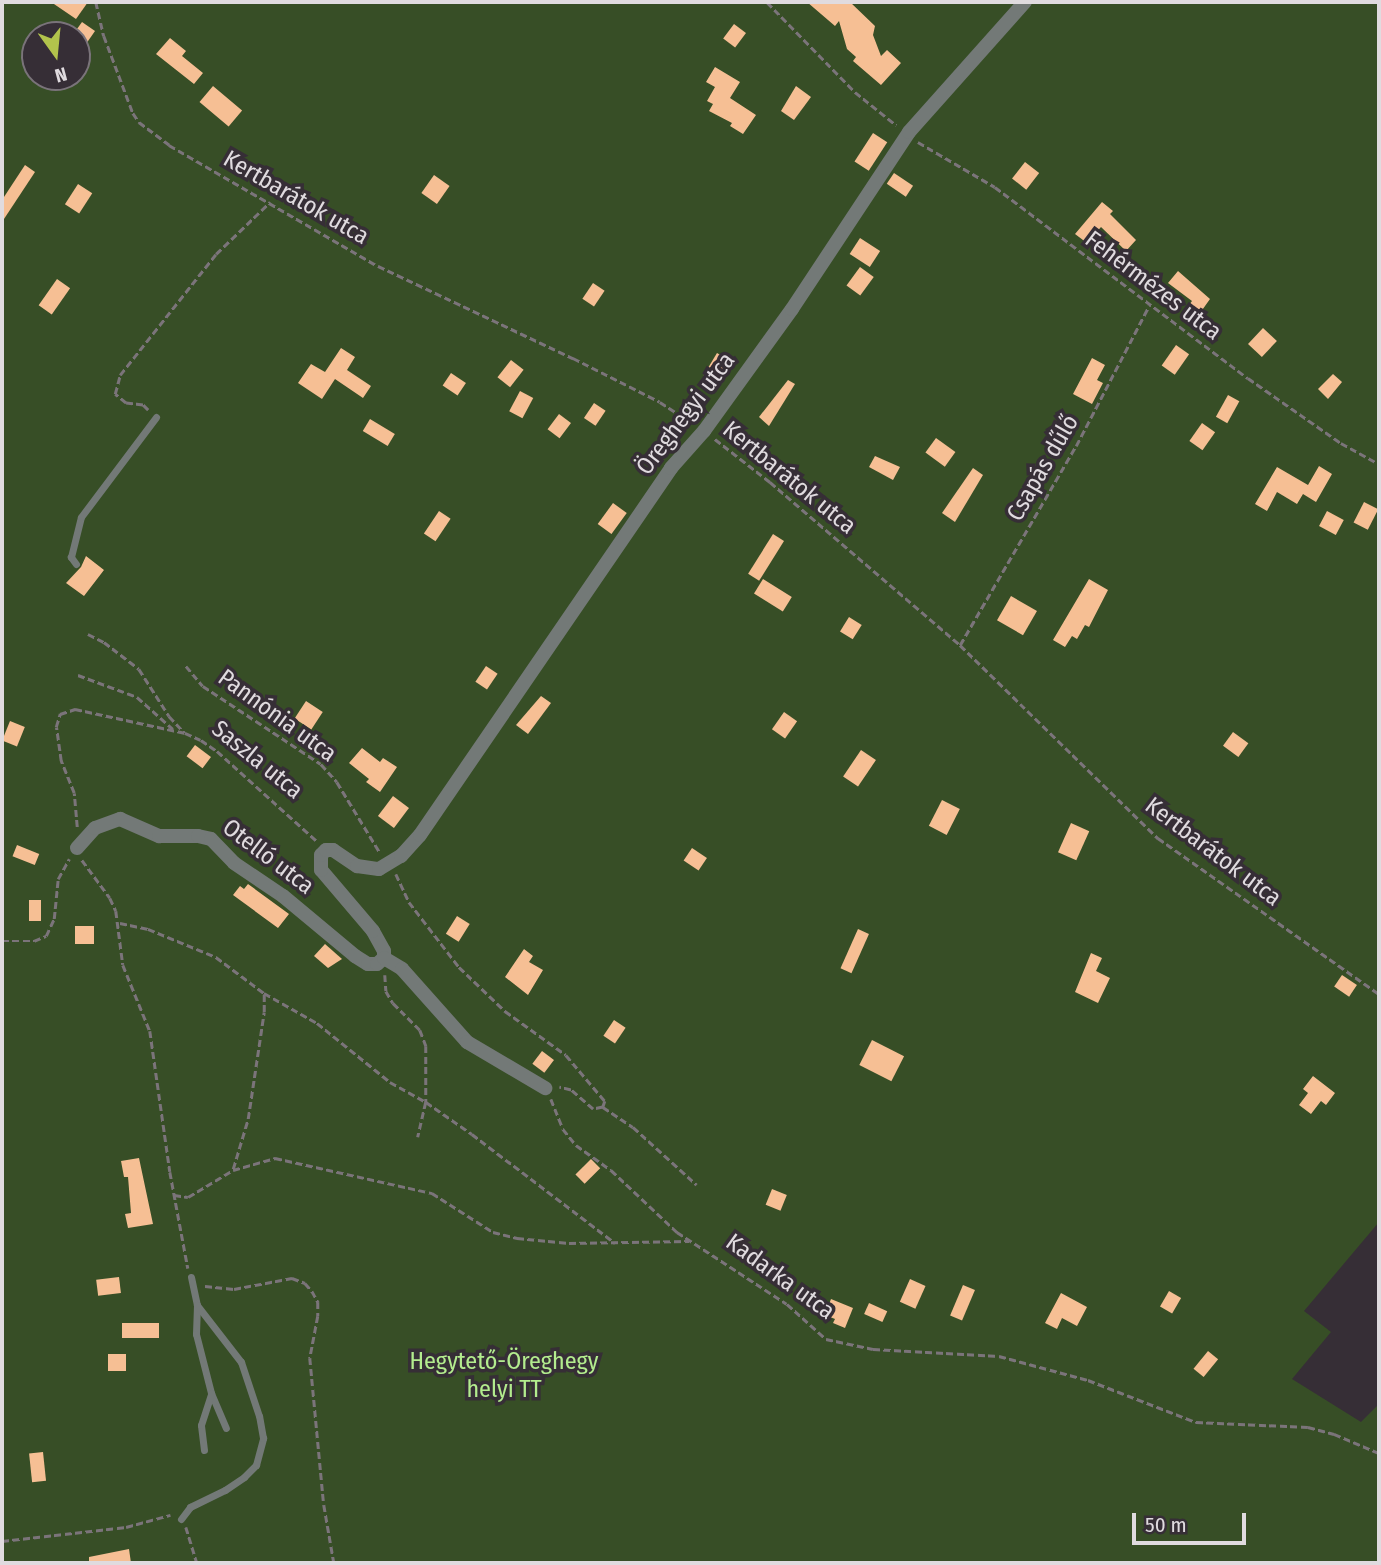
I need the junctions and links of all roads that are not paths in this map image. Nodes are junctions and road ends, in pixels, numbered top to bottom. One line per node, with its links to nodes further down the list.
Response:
1 (1025, 2): 5 (street, Öreghegyi utca)
2 (156, 417): 3 (lane)
3 (76, 564)
4 (77, 848): 5 (street, Otelló utca)
5 (384, 958): 6 (street)
6 (545, 1088)
7 (191, 1277): 8 (lane)
8 (197, 1305): 9 (lane); 12 (lane)
9 (211, 1393): 10 (lane); 11 (lane)
10 (226, 1428)
11 (204, 1450)
12 (181, 1519)

